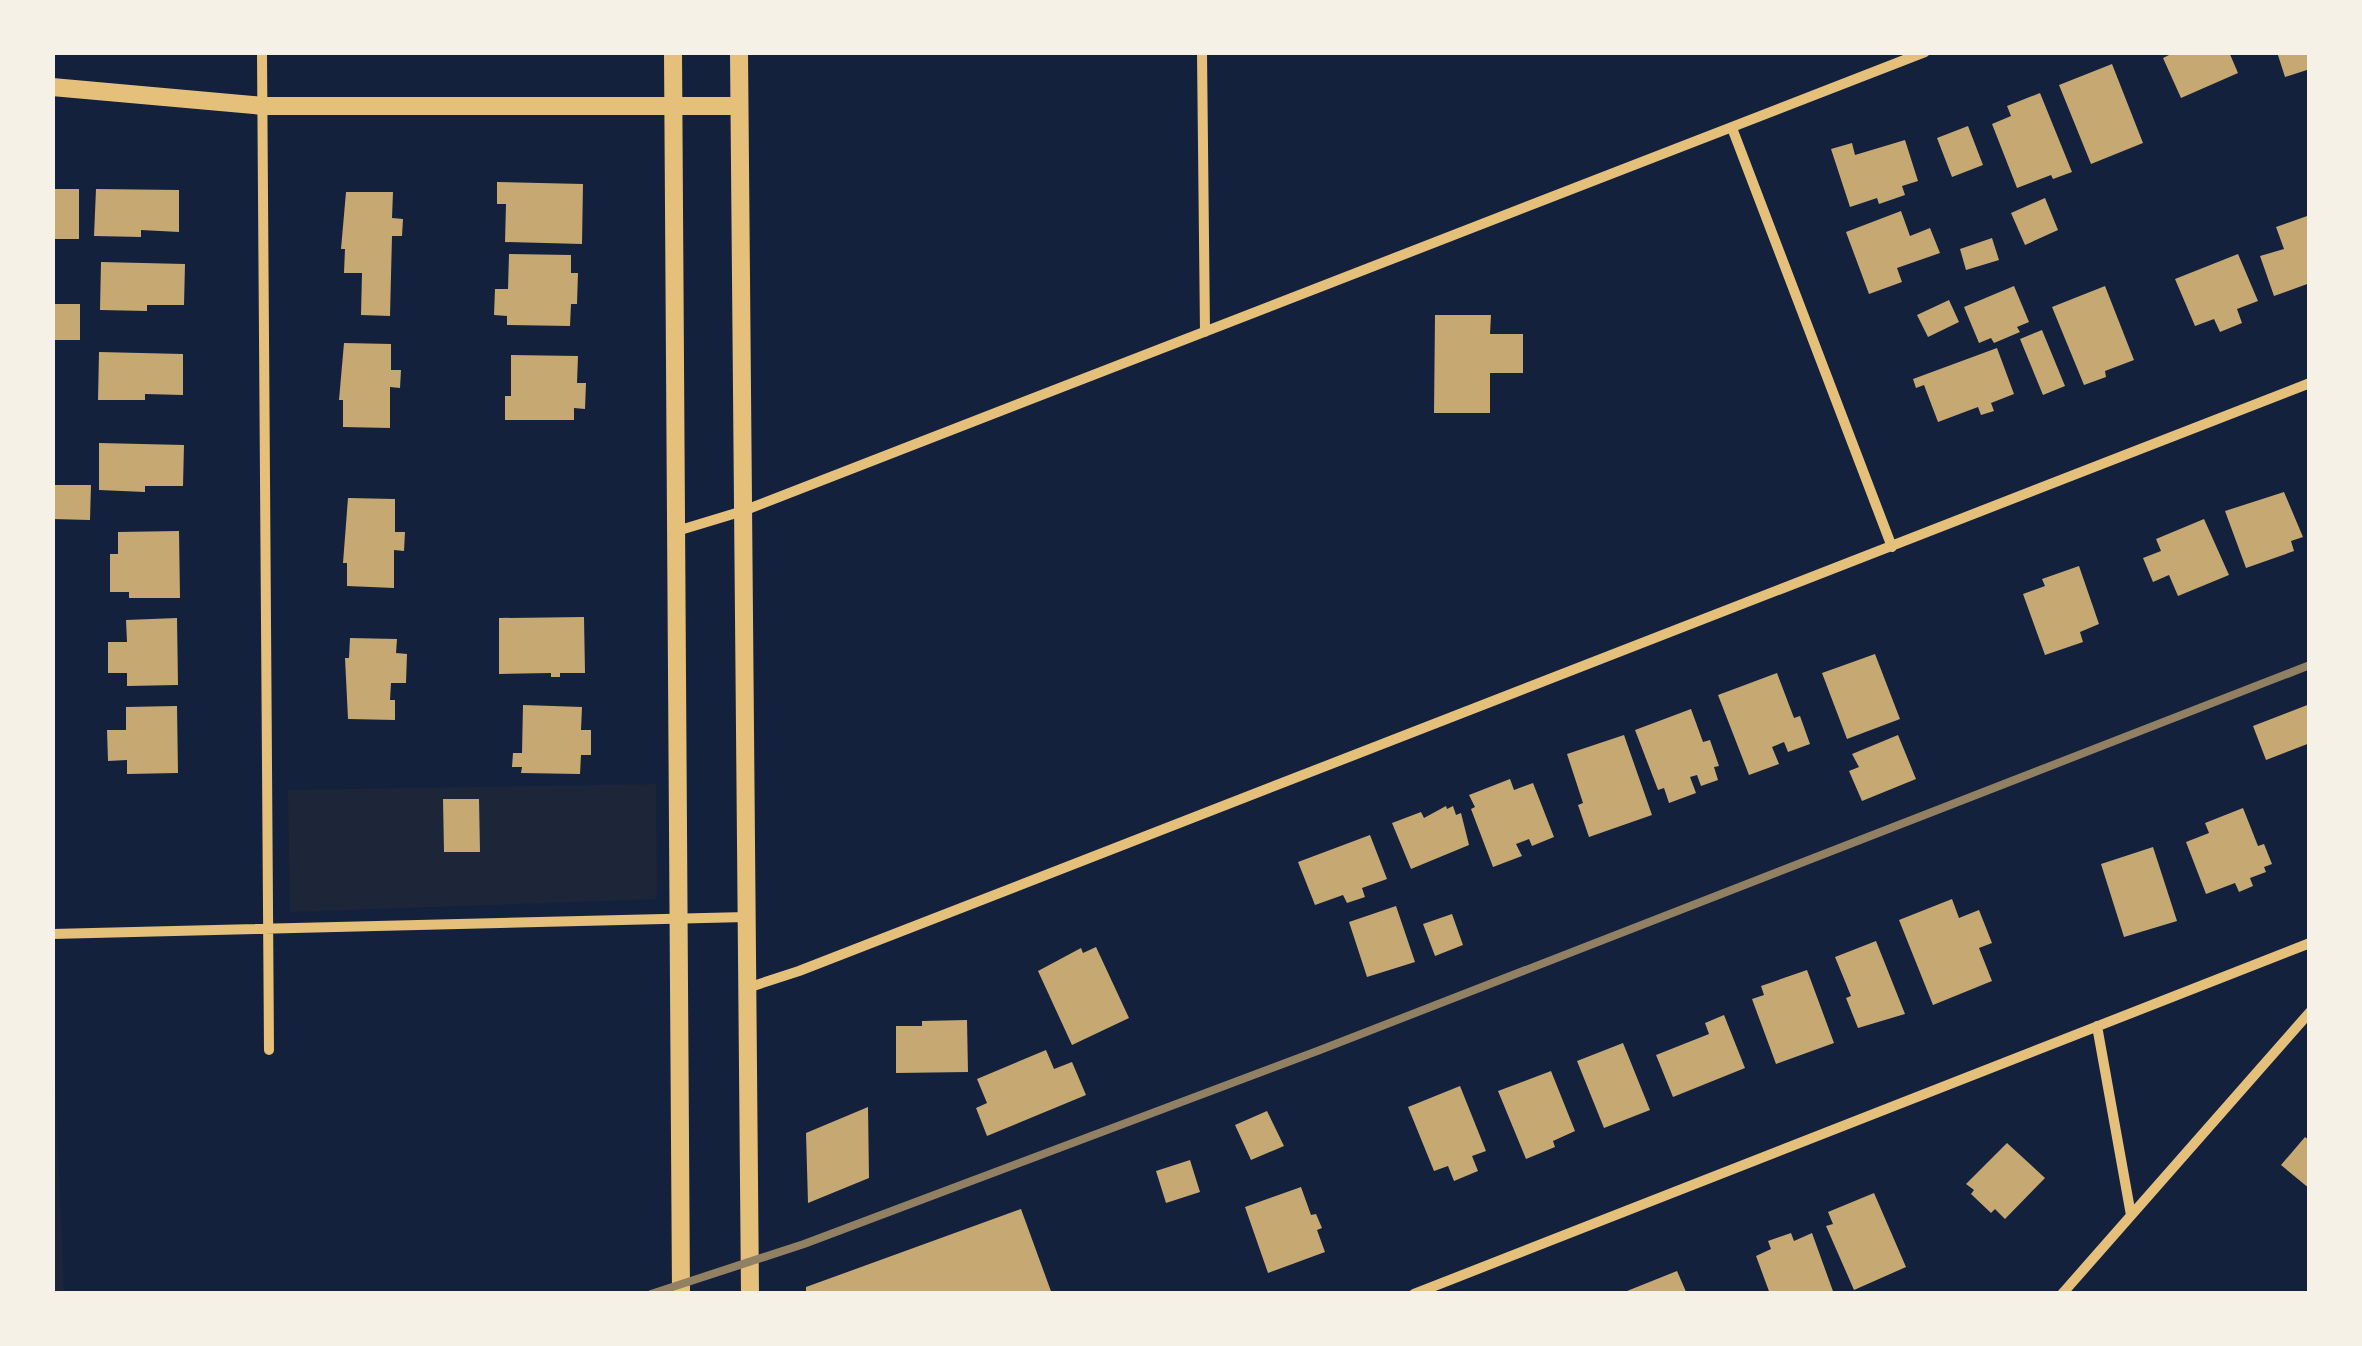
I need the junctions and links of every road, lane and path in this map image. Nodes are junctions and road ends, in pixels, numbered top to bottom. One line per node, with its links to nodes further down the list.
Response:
1 (262, 52): 8 (street)
2 (674, 52): 7 (street)
3 (739, 52): 9 (street)
4 (1202, 52): 11 (street)
5 (1925, 52): 10 (street)
6 (52, 87): 8 (street)
7 (674, 105): 8 (street); 9 (street); 14 (street)
8 (264, 106): 18 (street)
9 (739, 106): 13 (street)
10 (1732, 128): 11 (street); 15 (street)
11 (1206, 332): 13 (street)
12 (2310, 383): 15 (street)
13 (742, 511): 14 (street); 16 (street)
14 (677, 531): 17 (street)
15 (1892, 546): 21 (street)
16 (746, 917): 17 (street); 21 (street)
17 (679, 918): 18 (street); 26 (street)
18 (270, 931): 19 (street); 24 (street)
19 (52, 934)
20 (2310, 944): 23 (street)
21 (747, 988): 27 (street)
22 (2310, 1012): 25 (street)
23 (2097, 1026): 25 (street); 28 (street)
24 (269, 1050)
25 (2131, 1215): 29 (street)
26 (681, 1294)
27 (750, 1294)
28 (1414, 1294)
29 (2062, 1294)

